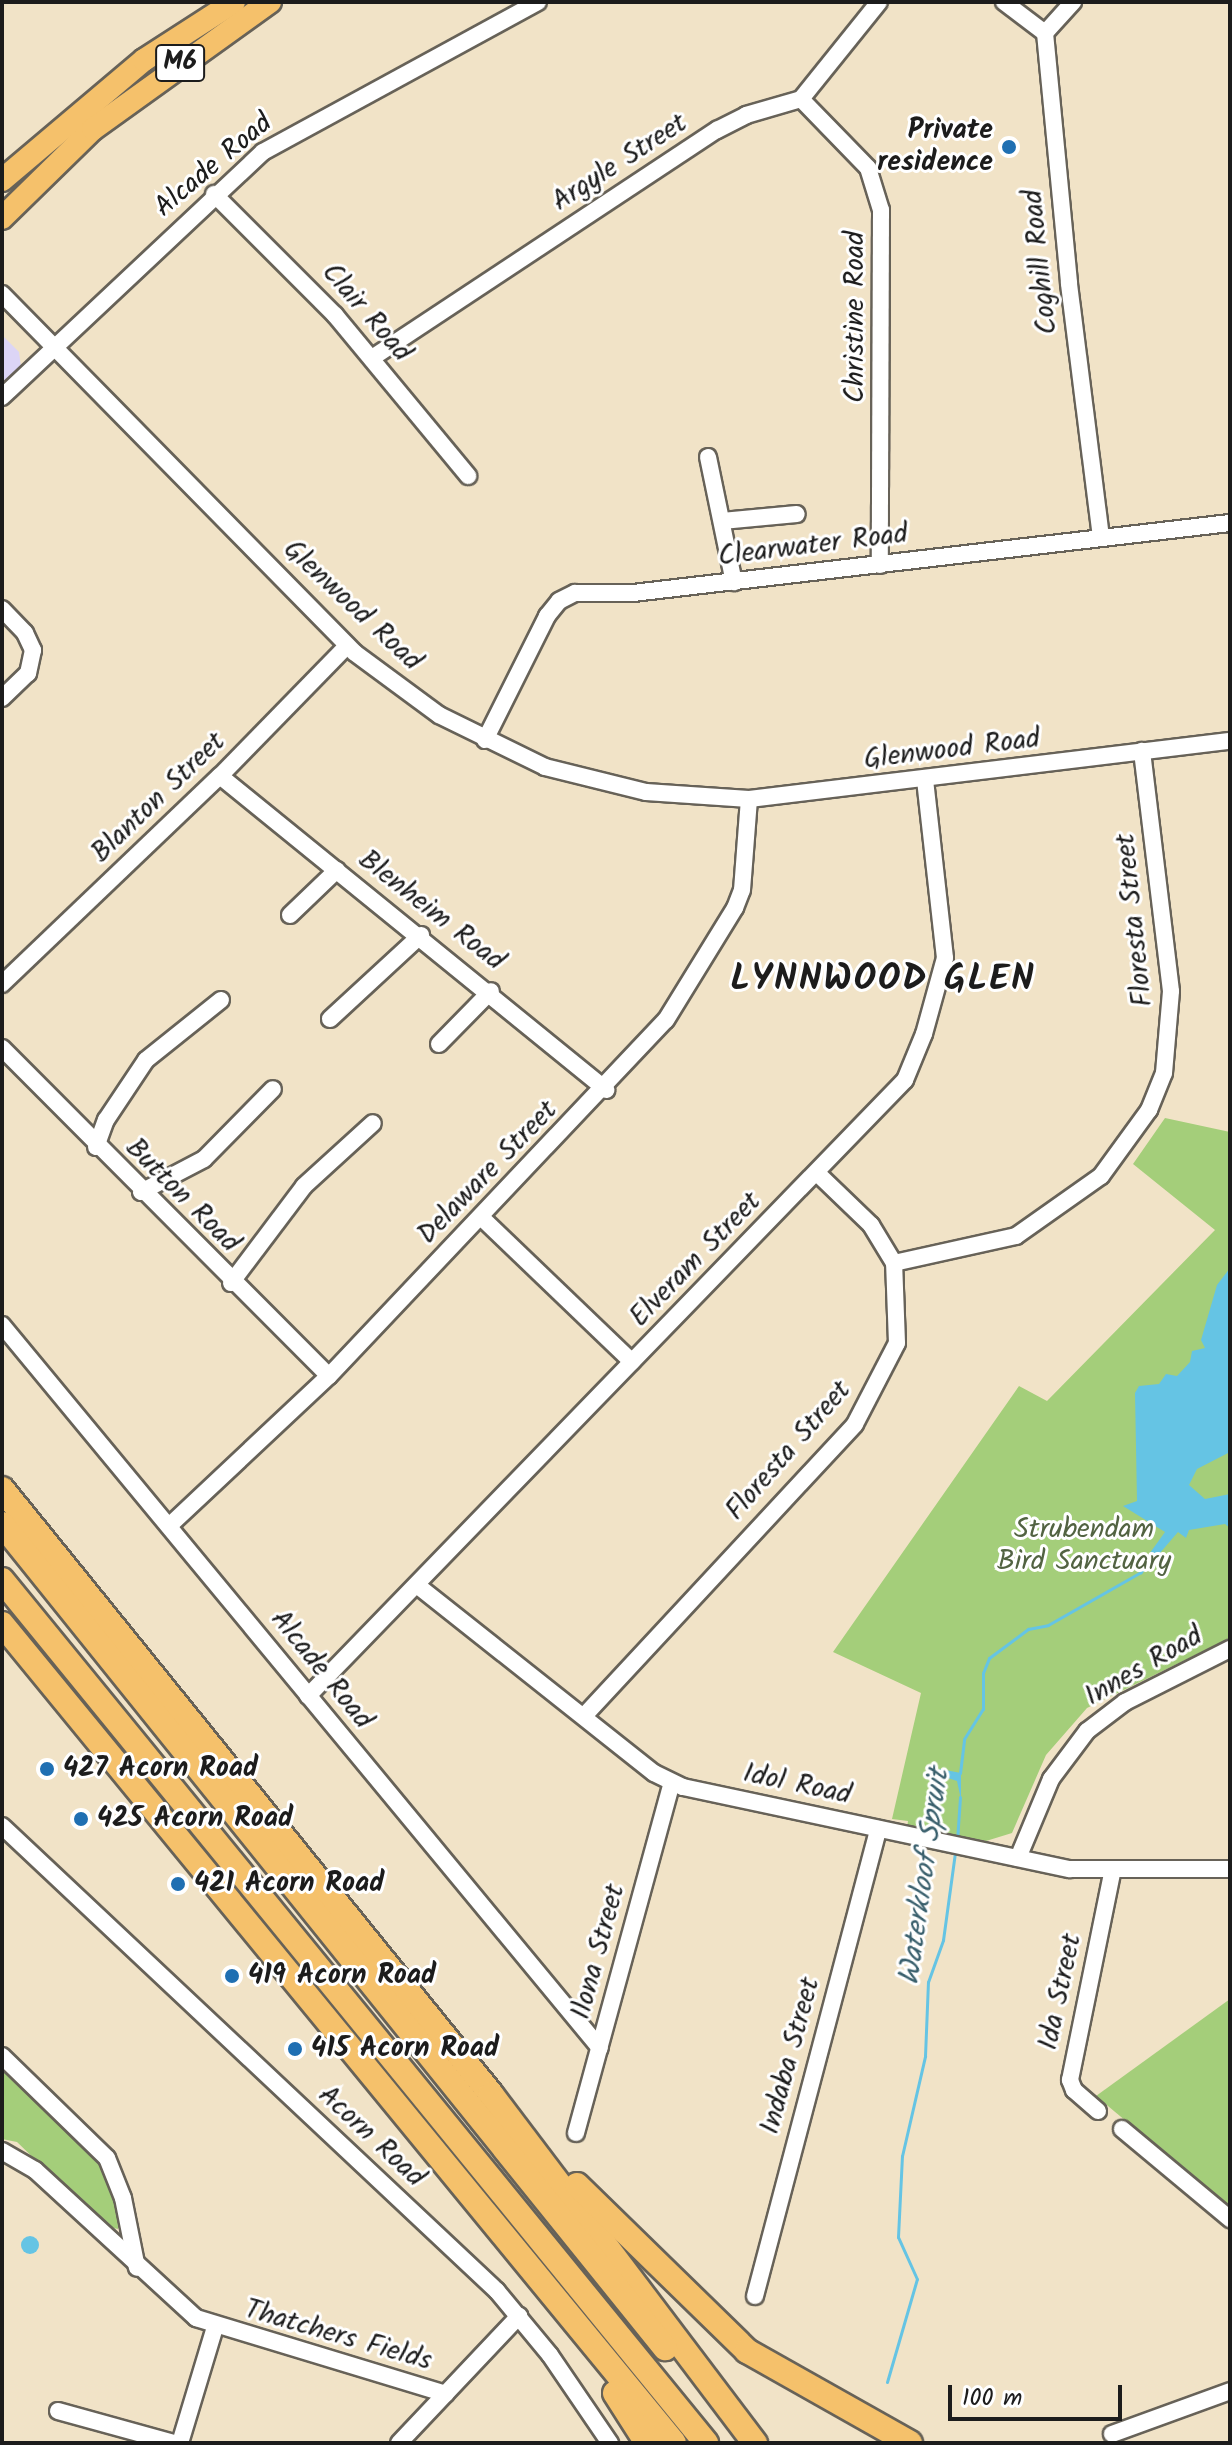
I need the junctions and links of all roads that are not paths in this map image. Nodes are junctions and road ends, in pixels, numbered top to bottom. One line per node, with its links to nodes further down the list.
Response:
1 (234, 2): 9 (main road, M6)
2 (270, 2): 11 (main road, M6)
3 (538, 2): 10 (street, Alcade Road)
4 (879, 2): 8 (street)
5 (1004, 2): 7 (street)
6 (1073, 2): 7 (street)
7 (1045, 33): 21 (street, Coghill Road)
8 (801, 99): 14 (street, Argyle Street); 22 (street, Christine Road)
9 (2, 180)
10 (214, 194): 13 (street, Alcade Road); 14 (street, Clair Road)
11 (2, 218)
12 (2, 294): 13 (street, Glenwood Road)
13 (55, 347): 15 (street, Alcade Road); 25 (street, Glenwood Road)
14 (372, 358): 17 (street, Clair Road)
15 (2, 397)
16 (708, 457): 19 (street)
17 (468, 476)
18 (797, 514): 19 (street)
19 (722, 521): 23 (street)
20 (1230, 523): 21 (street, Clearwater Road)
21 (1101, 536): 22 (street, Clearwater Road)
22 (880, 565): 23 (street, Clearwater Road)
23 (734, 582): 27 (street, Clearwater Road)
24 (2, 609): 26 (street)
25 (347, 646): 27 (street, Glenwood Road); 30 (street, Blanton Street)
26 (2, 698)
27 (485, 740): 32 (street, Glenwood Road)
28 (1230, 741): 29 (street, Glenwood Road)
29 (1142, 751): 31 (street, Glenwood Road); 49 (street, Floresta Street)
30 (220, 776): 33 (street, Blenheim Road); 36 (street, Blanton Street)
31 (925, 780): 32 (street, Glenwood Road); 46 (street, Elveram Street)
32 (749, 799): 43 (street, Delaware Street)
33 (337, 870): 34 (street); 35 (street, Blenheim Road)
34 (290, 915)
35 (421, 935): 37 (street, Blenheim Road); 39 (street)
36 (2, 984)
37 (491, 991): 40 (street); 43 (street, Blenheim Road)
38 (221, 1000): 45 (street)
39 (330, 1019)
40 (439, 1044)
41 (2, 1048): 45 (street, Button Road)
42 (273, 1089): 47 (street)
43 (606, 1090): 48 (street, Delaware Street)
44 (373, 1123): 50 (street)
45 (96, 1147): 47 (street, Button Road)
46 (817, 1173): 49 (street); 52 (street, Elveram Street)
47 (141, 1192): 50 (street, Button Road)
48 (481, 1217): 52 (street); 53 (street, Delaware Street)
49 (894, 1263): 62 (street, Floresta Street)
50 (231, 1283): 53 (street, Button Road)
51 (2, 1325): 56 (street, Alcade Road)
52 (632, 1362): 58 (street, Elveram Street)
53 (329, 1376): 56 (street, Delaware Street)
54 (2, 1489): 71 (highway)
55 (2, 1524): 94 (highway)
56 (169, 1526): 61 (street, Alcade Road)
57 (2, 1580): 93 (highway)
58 (418, 1586): 61 (street, Elveram Street); 62 (street, Idol Road)
59 (2, 1624): 77 (highway)
60 (1230, 1649): 66 (street, Innes Road)
61 (308, 1696): 69 (street, Alcade Road)
62 (584, 1716): 63 (street, Idol Road)
63 (672, 1783): 65 (street, Idol Road); 69 (street, Ilona Street)
64 (2, 1826): 80 (street, Acorn Road)
65 (878, 1829): 66 (street, Idol Road); 79 (street, Indaba Street)
66 (1018, 1858): 68 (street, Idol Road)
67 (1230, 1869): 68 (street, Idol Road)
68 (1112, 1873): 72 (street, Ida Street)
69 (600, 2048): 74 (street, Ilona Street)
70 (2, 2056): 78 (street)
71 (491, 2094): 95 (highway); 96 (highway)
72 (1098, 2111)
73 (1122, 2129): 76 (street)
74 (576, 2133)
75 (2, 2151): 78 (street, Thatchers Fields)
76 (1230, 2219)
77 (526, 2263): 84 (highway); 90 (highway)
78 (137, 2268): 81 (street, Thatchers Fields)
79 (755, 2296)
80 (519, 2316): 83 (street, Thatchers Fields); 89 (street, Acorn Road)
81 (215, 2327): 83 (street, Thatchers Fields); 87 (street, Thatchers Fields)
82 (1230, 2391): 86 (street)
83 (446, 2394): 88 (street, Thatchers Fields)
84 (645, 2409): 91 (highway); 92 (highway)
85 (58, 2411): 87 (street, Thatchers Fields)
86 (1112, 2434)
87 (177, 2443)
88 (399, 2443)
89 (610, 2443)
90 (647, 2443)
91 (667, 2443)
92 (674, 2443)
93 (706, 2443)
94 (743, 2443)
95 (755, 2443)
96 (910, 2443)

